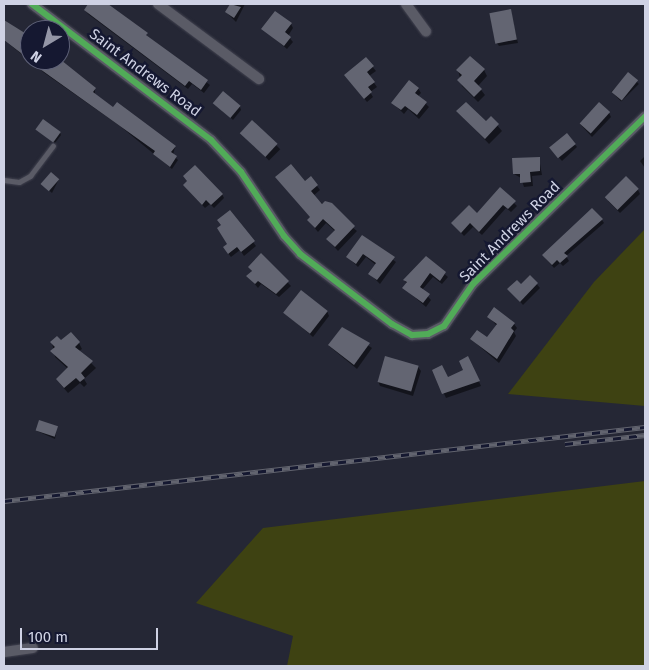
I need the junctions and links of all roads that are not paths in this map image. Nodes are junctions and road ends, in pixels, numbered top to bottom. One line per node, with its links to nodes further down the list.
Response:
1 (32, 4): 6 (street, Saint Andrews Road)
2 (158, 4): 5 (street)
3 (406, 4): 4 (street)
4 (426, 32)
5 (259, 79)
6 (645, 116)
7 (53, 146): 8 (lane)
8 (4, 180)
9 (33, 648): 10 (street)
10 (4, 652)

